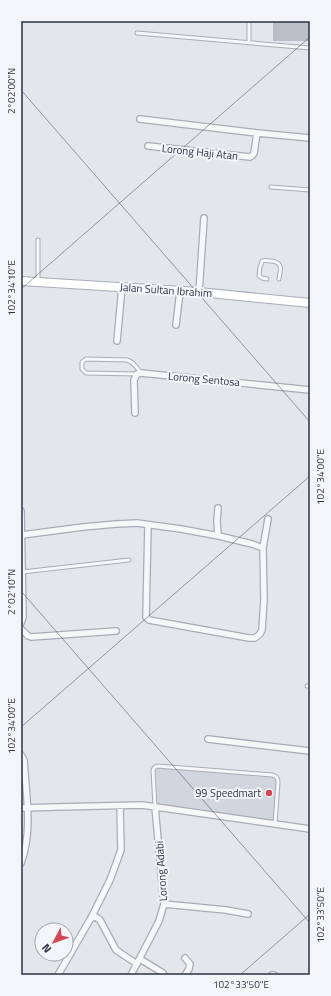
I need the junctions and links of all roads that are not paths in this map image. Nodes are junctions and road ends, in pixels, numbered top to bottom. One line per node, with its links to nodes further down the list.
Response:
1 (249, 21): 3 (lane)
2 (138, 34): 3 (lane)
3 (249, 43): 4 (lane)
4 (310, 48)
5 (140, 119): 6 (street)
6 (257, 133): 7 (street); 8 (street, Lorong Haji Atan)
7 (310, 138)
8 (148, 146)
9 (271, 187): 10 (lane)
10 (310, 190)
11 (204, 218): 19 (street)
12 (38, 240): 16 (lane)
13 (267, 279): 14 (lane)
14 (278, 280)
15 (21, 281): 16 (street, Jalan Sultan Ibrahim)
16 (38, 282): 17 (street, Jalan Sultan Ibrahim)
17 (122, 287): 18 (street, Jalan Sultan Ibrahim); 22 (street)
18 (180, 291): 19 (street, Jalan Sultan Ibrahim); 21 (street)
19 (199, 292): 20 (street, Jalan Sultan Ibrahim)
20 (310, 303)
21 (176, 325)
22 (117, 341)
23 (139, 374): 23 (lane); 24 (street, Lorong Sentosa); 25 (street)
24 (310, 390)
25 (135, 413)
26 (218, 508): 31 (street)
27 (21, 511): 30 (street)
28 (268, 519): 32 (street)
29 (148, 525): 30 (street); 31 (street); 32 (street)
30 (22, 535): 34 (street)
31 (218, 536): 32 (street)
32 (263, 548)
33 (129, 560): 34 (lane)
34 (22, 572): 35 (street)
35 (21, 623)
36 (21, 629): 37 (street)
37 (116, 631)
38 (208, 739): 39 (street)
39 (310, 751)
40 (21, 754): 44 (street)
41 (120, 806): 42 (street); 44 (street); 50 (street)
42 (155, 807): 45 (street); 45 (lane); 48 (street, Lorong Adabi)
43 (21, 808): 44 (street)
44 (28, 808): 47 (street)
45 (274, 824): 46 (street)
46 (310, 829)
47 (21, 863)
48 (164, 904): 49 (street); 52 (street, Lorong Adabi)
49 (248, 914)
50 (91, 918): 52 (street); 53 (street)
51 (185, 958): 56 (street)
52 (138, 961): 54 (street, Lorong Adabi); 55 (street)
53 (58, 975)
54 (131, 975)
55 (164, 975)
56 (185, 975)

